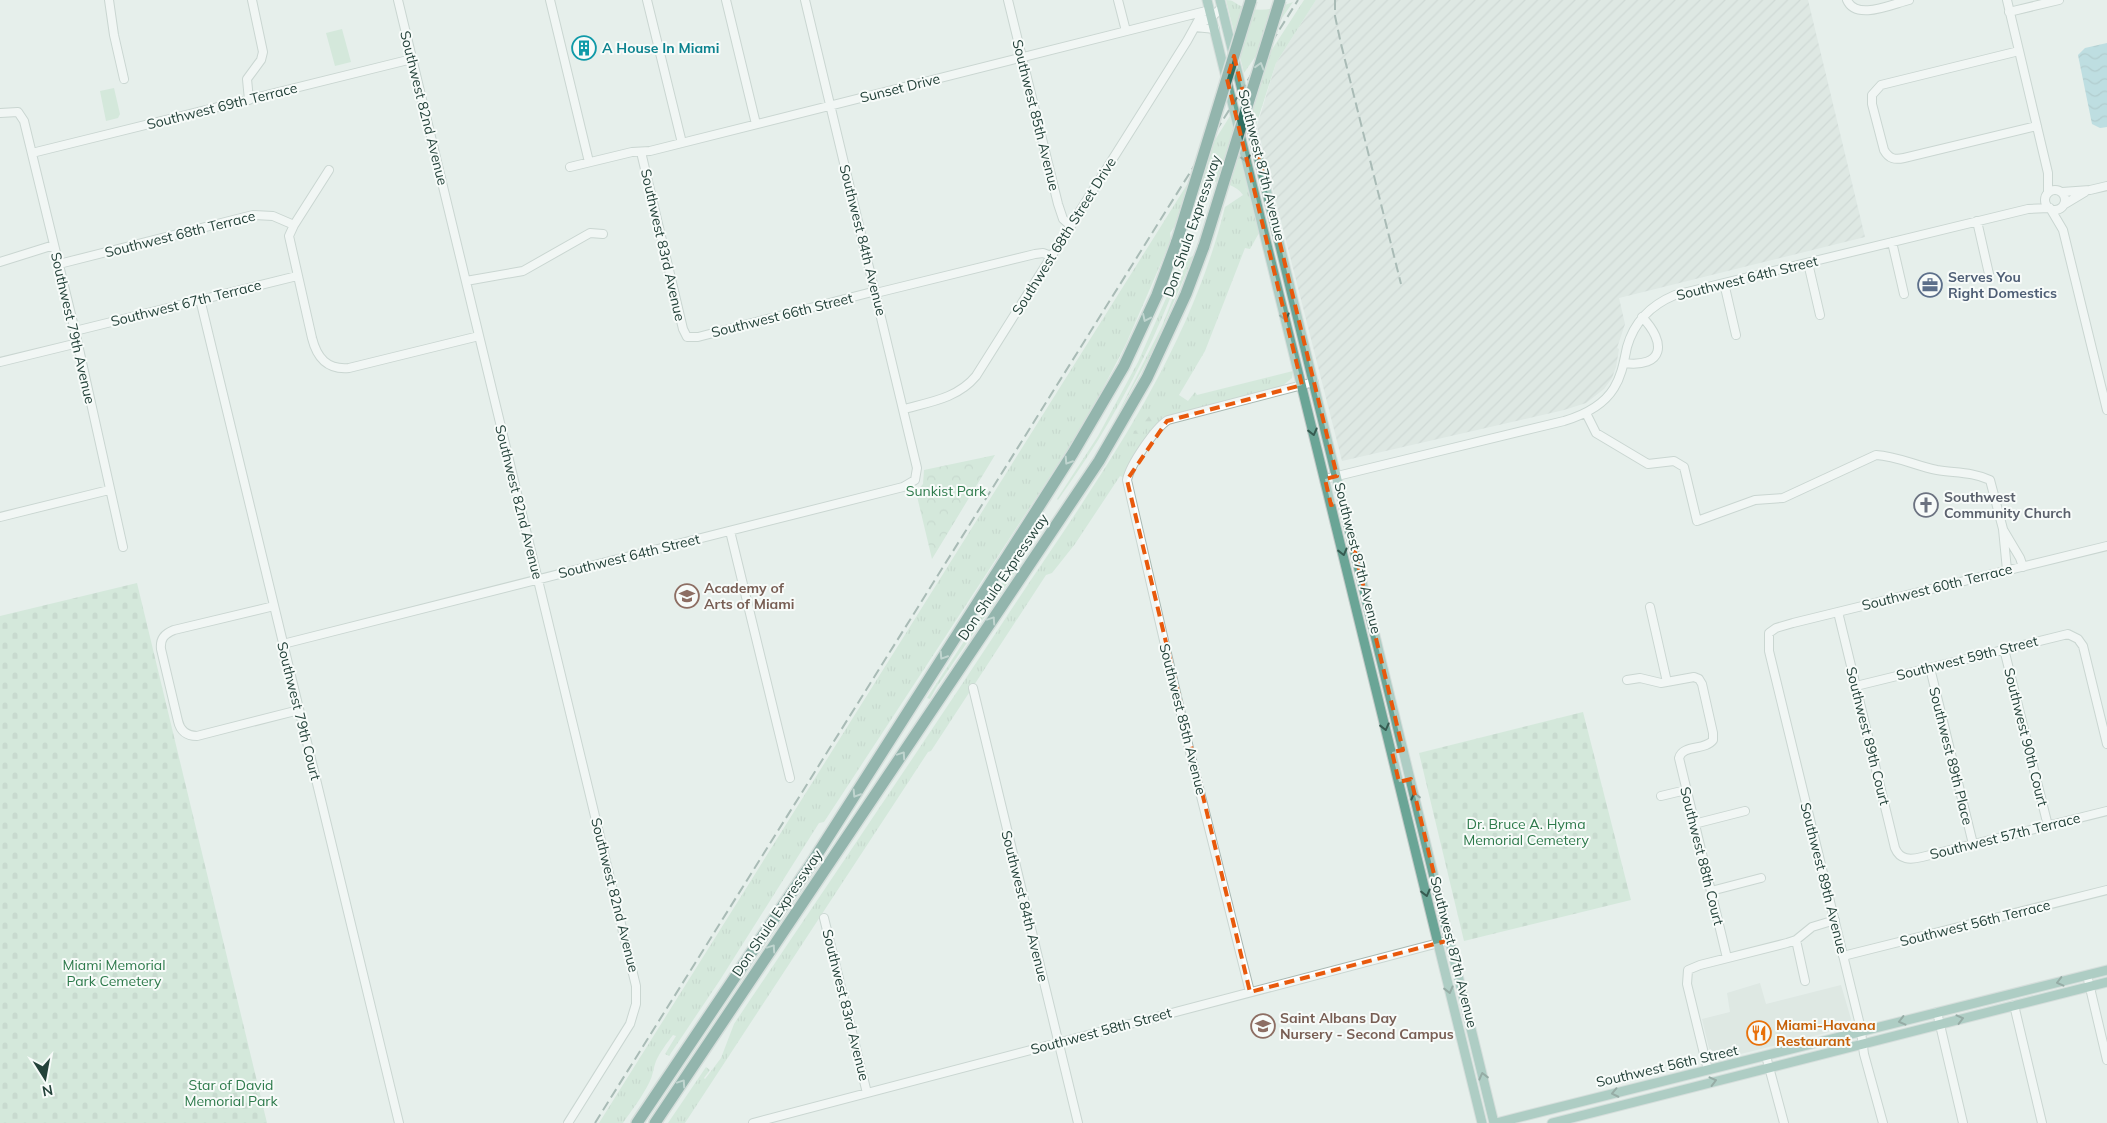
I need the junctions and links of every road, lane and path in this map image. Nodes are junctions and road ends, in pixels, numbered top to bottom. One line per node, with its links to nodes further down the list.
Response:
1 (109, 0): 27 (street)
2 (252, 0): 28 (street)
3 (398, 0): 26 (street, Southwest 82nd Avenue)
4 (550, 0): 36 (street)
5 (647, 0): 33 (street)
6 (726, 0): 31 (street)
7 (805, 0): 29 (street, Southwest 84th Avenue)
8 (1008, 0): 25 (street, Southwest 85th Avenue)
9 (1118, 0): 23 (street)
10 (1207, 0): 19 (main road, Southwest 87th Avenue)
11 (1251, 0): 157 (highway, Don Shula Expressway, one-way to 157, bridge)
12 (1280, 0): 158 (highway, Don Shula Expressway, one-way to 12, bridge)
13 (1847, 0): 14 (street)
14 (1909, 0)
15 (2007, 0): 18 (street)
16 (2059, 0): 18 (street)
17 (1221, 4): 19 (main road); 43 (main road, Southwest 87th Avenue)
18 (2009, 12): 24 (street)
19 (1208, 13): 20 (street, Sunset Drive); 21 (street, Southwest 68th Street Drive); 22 (main road, Southwest 87th Avenue)
20 (1182, 18): 21 (street); 23 (street, Sunset Drive)
21 (1194, 27): 22 (street); 51 (street, Southwest 68th Street Drive)
22 (1215, 29): 45 (main road, Southwest 87th Avenue, one-way to 45)
23 (1126, 31): 25 (street, Sunset Drive)
24 (2019, 51): 32 (street); 32 (street)
25 (1022, 57): 29 (street, Sunset Drive); 51 (street, Southwest 85th Avenue)
26 (412, 59): 28 (street, Southwest 69th Terrace); 62 (street, Southwest 82nd Avenue)
27 (124, 78)
28 (249, 100): 35 (street, Southwest 69th Terrace)
29 (830, 105): 31 (street, Sunset Drive); 64 (street, Southwest 84th Avenue)
30 (0, 113): 35 (street, Southwest 79th Avenue)
31 (756, 124): 33 (street, Sunset Drive)
32 (2037, 126): 39 (street)
33 (682, 143): 34 (street, Sunset Drive)
34 (641, 152): 36 (street, Sunset Drive); 72 (street, Southwest 83rd Avenue)
35 (32, 153): 55 (street, Southwest 79th Avenue)
36 (589, 162): 37 (street)
37 (570, 167)
38 (329, 170): 50 (street)
39 (2048, 173): 42 (street); 44 (street)
40 (2107, 186): 41 (street)
41 (2090, 190): 42 (street); 46 (street)
42 (2061, 191): 44 (street); 46 (street)
43 (1268, 194): 45 (main road); 76 (main road, Southwest 87th Avenue)
44 (2047, 195): 47 (street); 48 (street, Southwest 64th Street)
45 (1256, 197): 78 (main road, Southwest 87th Avenue, one-way to 78)
46 (2064, 205): 47 (street); 52 (street)
47 (2050, 208): 48 (street, Southwest 64th Street); 52 (street)
48 (2028, 209): 49 (street, Southwest 64th Street)
49 (1977, 222): 54 (street, Southwest 64th Street); 60 (street)
50 (294, 225): 59 (street, Southwest 68th Terrace); 61 (street)
51 (1071, 226): 56 (street, Southwest 68th Street Drive)
52 (2063, 230): 77 (street)
53 (603, 234): 62 (street)
54 (1892, 242): 58 (street, Southwest 64th Street); 65 (street)
55 (54, 245): 57 (street); 59 (street, Southwest 79th Avenue)
56 (1051, 256): 64 (street, Southwest 66th Street); 79 (street, Southwest 68th Street Drive)
57 (0, 262)
58 (1808, 263): 63 (street, Southwest 64th Street); 67 (street)
59 (59, 264): 69 (street, Southwest 79th Avenue)
60 (1989, 274)
61 (297, 276): 66 (street, Southwest 67th Terrace); 71 (street)
62 (466, 281): 71 (street, Southwest 82nd Avenue)
63 (1724, 283): 68 (street, Southwest 64th Street); 70 (street)
64 (876, 292): 72 (street, Southwest 66th Street); 79 (street, Southwest 84th Avenue)
65 (1904, 294)
66 (200, 300): 69 (street, Southwest 67th Terrace); 98 (street, Southwest 79th Court)
67 (1820, 314)
68 (1642, 317): 75 (street, Southwest 64th Street); 75 (street)
69 (75, 330): 73 (street, Southwest 79th Avenue)
70 (1736, 335)
71 (479, 336): 95 (street, Southwest 82nd Avenue)
72 (687, 337)
73 (78, 343): 74 (street); 85 (street, Southwest 79th Avenue)
74 (0, 362)
75 (1624, 364): 81 (street, Southwest 64th Street)
76 (1314, 382): 78 (street); 82 (main road, Southwest 87th Avenue)
77 (2104, 384): 80 (street)
78 (1302, 385): 83 (main road, Southwest 87th Avenue, one-way to 83); 143 (street, Southwest 85th Avenue)
79 (904, 409): 84 (street, Southwest 84th Avenue)
80 (2107, 410)
81 (1586, 413): 82 (street, Southwest 64th Street); 89 (street)
82 (1337, 476): 83 (street, Southwest 64th Street); 86 (main road, Southwest 87th Avenue)
83 (1325, 478): 87 (main road, Southwest 87th Avenue)
84 (915, 480): 90 (street, Southwest 64th Street)
85 (109, 490): 88 (street); 92 (street, Southwest 79th Avenue)
86 (1343, 502): 87 (main road); 96 (main road, Southwest 87th Avenue)
87 (1331, 505): 97 (main road, Southwest 87th Avenue, one-way to 97)
88 (0, 517)
89 (2003, 529): 93 (street); 94 (street)
90 (730, 530): 95 (street, Southwest 64th Street); 115 (street)
91 (2107, 546): 93 (street, Southwest 60th Terrace)
92 (123, 547)
93 (2023, 567): 94 (street, Southwest 60th Terrace)
94 (2007, 570): 100 (street, Southwest 60th Terrace)
95 (538, 579): 102 (street, Southwest 64th Street); 156 (street, Southwest 82nd Avenue)
96 (1364, 587): 97 (main road); 109 (main road, Southwest 87th Avenue)
97 (1352, 590): 110 (main road, Southwest 87th Avenue)
98 (274, 606): 102 (street, Southwest 79th Court); 111 (street)
99 (1650, 608): 106 (street)
100 (1838, 612): 101 (street, Southwest 60th Terrace); 107 (street, Southwest 89th Court)
101 (1769, 634): 132 (street, Southwest 89th Avenue)
102 (283, 644): 111 (street, Southwest 79th Court)
103 (2004, 649): 104 (street, Southwest 59th Street); 112 (street, Southwest 59th Street); 123 (street, Southwest 90th Court)
104 (1930, 668): 107 (street, Southwest 59th Street); 125 (street, Southwest 89th Place)
105 (1627, 680): 106 (street)
106 (1667, 682): 118 (street, Southwest 88th Court)
107 (1856, 686): 127 (street, Southwest 89th Court)
108 (973, 688): 148 (street, Southwest 84th Avenue)
109 (1389, 691): 110 (main road); 113 (main road, Southwest 87th Avenue)
110 (1377, 694): 114 (main road, Southwest 87th Avenue, one-way to 114)
111 (299, 710): 155 (street, Southwest 79th Court)
112 (2107, 744)
113 (1403, 750): 114 (main road); 116 (main road, Southwest 87th Avenue)
114 (1392, 752): 117 (main road, Southwest 87th Avenue)
115 (790, 778)
116 (1410, 779): 117 (main road); 124 (main road, Southwest 87th Avenue, one-way to 116)
117 (1399, 782): 126 (main road, Southwest 87th Avenue)
118 (1686, 790): 119 (street); 122 (street, Southwest 88th Court)
119 (1661, 796)
120 (1745, 811): 122 (street)
121 (2107, 811): 123 (street, Southwest 57th Terrace)
122 (1694, 824): 130 (street, Southwest 88th Court)
123 (2048, 826): 125 (street, Southwest 57th Terrace)
124 (1426, 843): 126 (main road); 133 (main road, Southwest 87th Avenue)
125 (1973, 844): 127 (street, Southwest 57th Terrace)
126 (1414, 846): 135 (main road, Southwest 87th Avenue, one-way to 135)
127 (1904, 858)
128 (1761, 878): 130 (street)
129 (2107, 890): 136 (street, Southwest 56th Terrace)
130 (1711, 891): 137 (street, Southwest 88th Court)
131 (824, 918): 154 (street, Southwest 83rd Avenue)
132 (1835, 920): 134 (street); 136 (street, Southwest 89th Avenue)
133 (1450, 940): 135 (street, Southwest 58th Street); 162 (main road, Southwest 87th Avenue, one-way to 133)
134 (1796, 940): 137 (street); 140 (street)
135 (1438, 942): 143 (street, Southwest 58th Street); 161 (main road, Southwest 87th Avenue, one-way to 161)
136 (1843, 956): 147 (street, Southwest 89th Avenue)
137 (1727, 958): 153 (street)
138 (2107, 970): 139 (main road, Southwest 56th Street)
139 (2087, 975): 142 (street); 145 (main road, Southwest 56th Street, one-way to 145)
140 (1805, 981)
141 (2107, 982): 142 (main road, Southwest 56th Street)
142 (2089, 986): 144 (main road, Southwest 56th Street); 151 (street)
143 (1250, 992): 148 (street, Southwest 58th Street)
144 (2014, 1006): 146 (main road, Southwest 56th Street, one-way to 144); 167 (street)
145 (1937, 1012): 146 (street); 147 (main road, Southwest 56th Street, one-way to 147)
146 (1940, 1024): 149 (main road, Southwest 56th Street); 166 (street)
147 (1861, 1032): 149 (street, Southwest 89th Avenue); 150 (main road, Southwest 56th Street)
148 (1058, 1042): 154 (street, Southwest 58th Street); 160 (street, Southwest 84th Avenue)
149 (1862, 1044): 152 (main road, Southwest 56th Street); 165 (street, Southwest 89th Avenue)
150 (1766, 1056): 152 (street); 153 (main road, Southwest 56th Street)
151 (2107, 1060)
152 (1770, 1067): 163 (main road, Southwest 56th Street, one-way to 152); 164 (street)
153 (1708, 1070): 162 (main road, Southwest 56th Street, one-way to 162)
154 (867, 1093): 159 (street, Southwest 58th Street)
155 (399, 1123)
156 (568, 1123)
157 (637, 1123)
158 (654, 1123)
159 (753, 1123)
160 (1078, 1123)
161 (1482, 1123)
162 (1495, 1123)
163 (1552, 1123)
164 (1784, 1123)
165 (1883, 1123)
166 (1964, 1123)
167 (2042, 1123)

